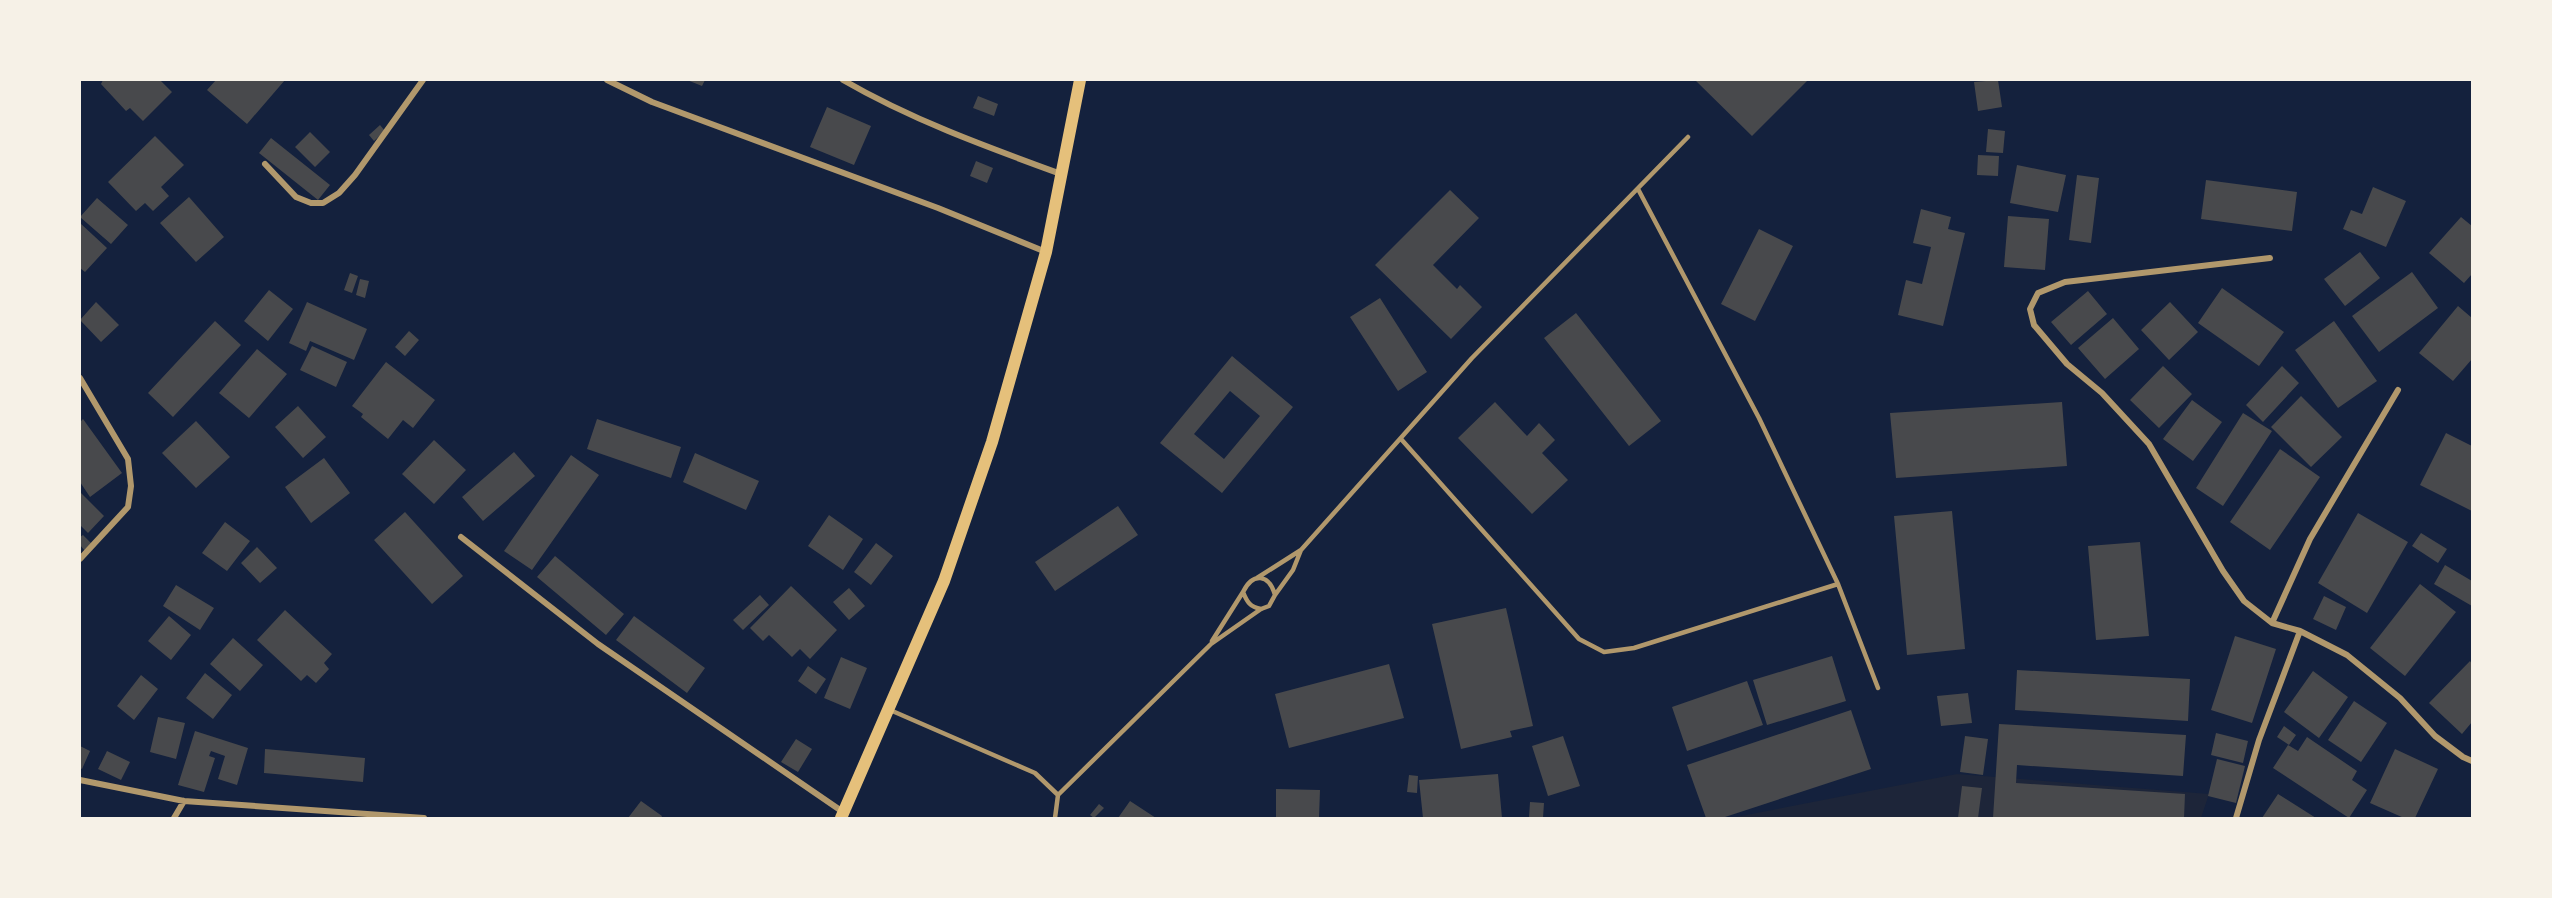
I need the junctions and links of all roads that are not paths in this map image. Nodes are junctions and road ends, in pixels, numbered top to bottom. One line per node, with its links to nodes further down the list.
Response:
1 (423, 80): 6 (street)
2 (607, 80): 9 (street)
3 (843, 80): 7 (street)
4 (1080, 80): 7 (main road)
5 (1688, 137): 8 (lane)
6 (265, 164)
7 (1061, 174): 9 (main road)
8 (1638, 189): 13 (lane); 18 (lane)
9 (1046, 252): 26 (main road)
10 (2270, 258): 22 (street)
11 (80, 378): 16 (street)
12 (2398, 390): 22 (street)
13 (1401, 439): 15 (lane); 18 (lane)
14 (461, 537): 31 (street)
15 (1301, 550): 17 (lane); 20 (lane)
16 (80, 559)
17 (1257, 578): 19 (lane); 20 (lane)
18 (1838, 584): 25 (lane)
19 (1243, 592): 21 (lane); 24 (lane)
20 (1275, 595): 21 (lane)
21 (1262, 609): 24 (lane)
22 (2272, 623): 23 (street)
23 (2300, 631): 27 (street); 35 (street)
24 (1211, 644): 29 (lane)
25 (1878, 688)
26 (888, 709): 29 (lane); 31 (main road)
27 (2472, 760)
28 (80, 780): 30 (street)
29 (1058, 795): 34 (lane)
30 (184, 801): 32 (street); 33 (street)
31 (842, 816)
32 (174, 819)
33 (424, 819)
34 (1055, 819)
35 (2236, 819)

